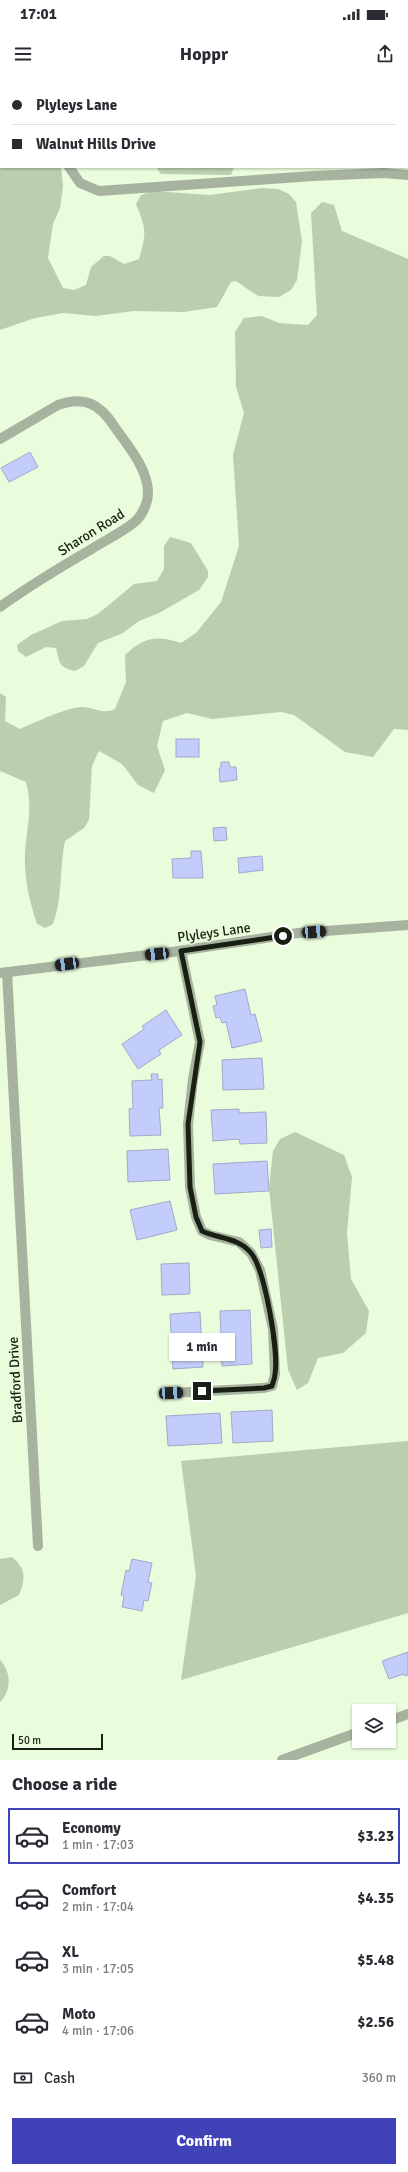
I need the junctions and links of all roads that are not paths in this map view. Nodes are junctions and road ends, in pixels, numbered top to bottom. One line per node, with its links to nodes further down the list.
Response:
1 (70, 168): 2 (street)
2 (313, 171): 3 (street)
3 (408, 175)
4 (0, 439): 5 (street, Sharon Road)
5 (0, 607)
6 (408, 925): 7 (street, Plyleys Lane)
7 (181, 951): 8 (street, Plyleys Lane); 9 (street)
8 (4, 973): 10 (street, Bradford Drive)
9 (171, 1393)
10 (38, 1546)
11 (408, 1714): 12 (street)
12 (396, 1718)
13 (352, 1735): 14 (street)
14 (282, 1760)

